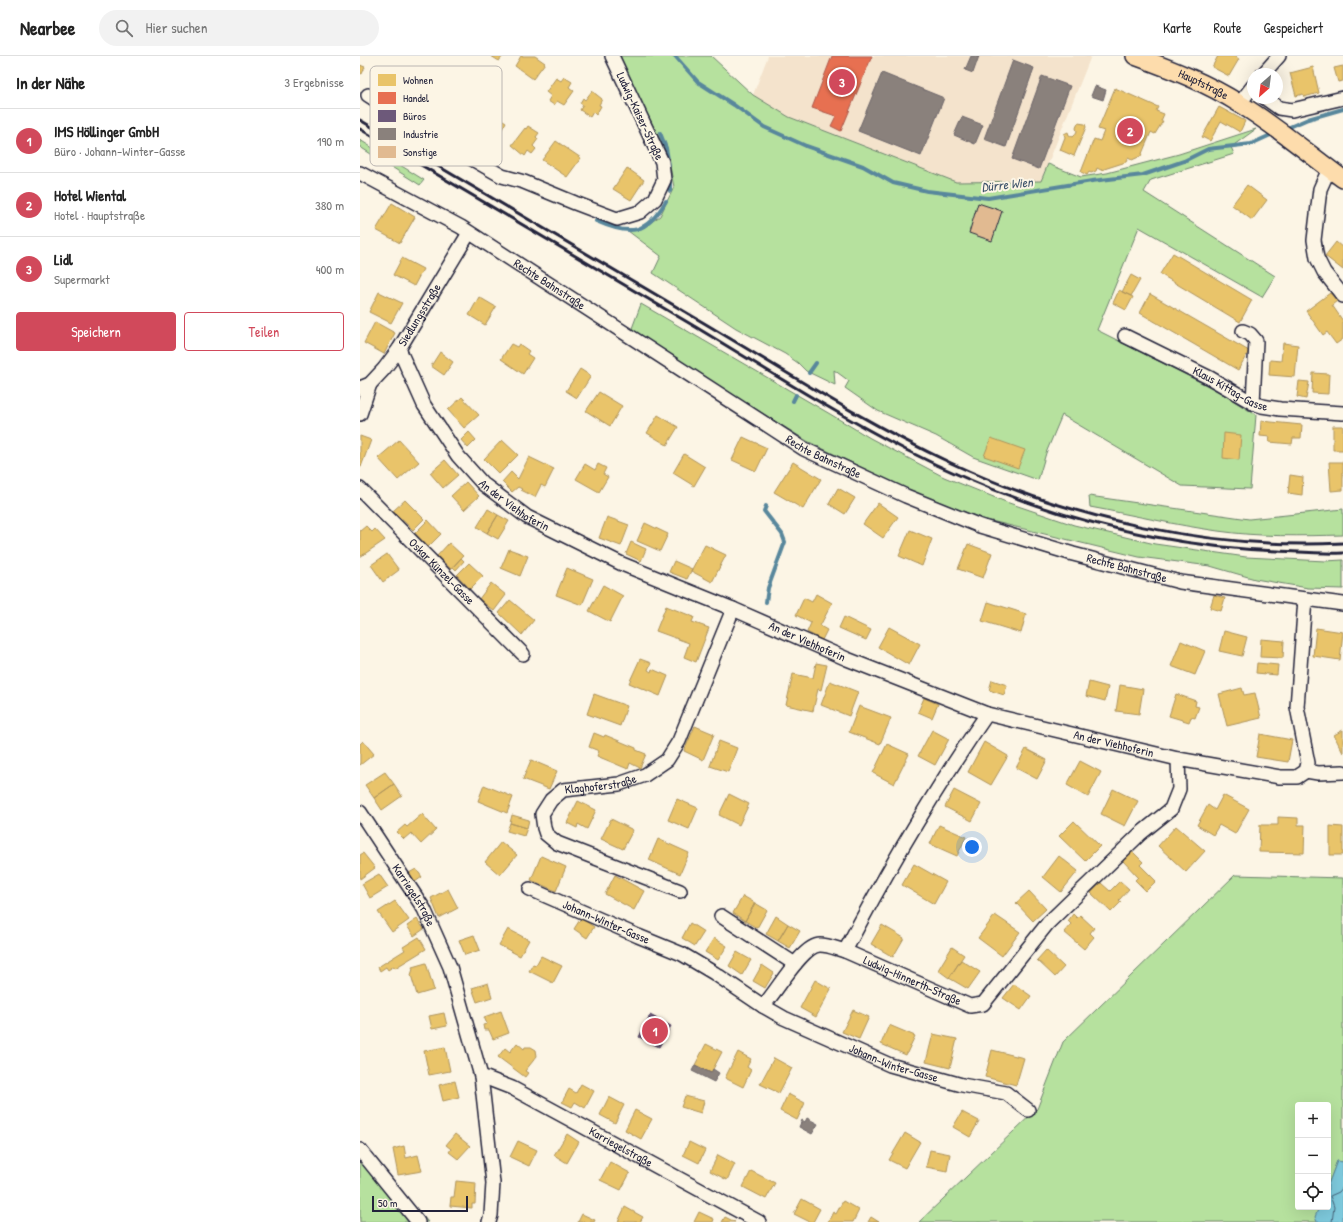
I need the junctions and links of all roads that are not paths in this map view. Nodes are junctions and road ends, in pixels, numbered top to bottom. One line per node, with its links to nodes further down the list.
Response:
1 (612, 56): 9 (street, Ludwig-Kaiser-Straße)
2 (1135, 56): 7 (main road, Hauptstraße)
3 (1279, 56): 4 (street)
4 (1268, 68)
5 (1247, 94): 7 (street)
6 (1343, 98): 8 (street)
7 (1240, 103): 10 (main road, Hauptstraße)
8 (1273, 104)
9 (476, 166)
10 (1329, 169): 12 (main road); 14 (street)
11 (360, 173): 13 (street, Rechte Bahnstraße)
12 (1343, 179)
13 (469, 233): 17 (street, Siedlungsstraße); 23 (street, Rechte Bahnstraße)
14 (1343, 296)
15 (1243, 331): 19 (street)
16 (1125, 336): 19 (street, Klaus Kittag-Gasse)
17 (399, 349): 18 (street, Siedlungsstraße); 25 (street, An der Viehhoferin)
18 (365, 386): 21 (street)
19 (1254, 403): 20 (street, Klaus Kittag-Gasse)
20 (1343, 413)
21 (360, 414)
22 (360, 489): 26 (street, Oskar Künzel-Gasse)
23 (1305, 599): 24 (street, Rechte Bahnstraße); 29 (street)
24 (1343, 604)
25 (733, 609): 27 (street, An der Viehhoferin); 33 (street, Klaghoferstraße)
26 (523, 654)
27 (987, 714): 28 (street, An der Viehhoferin); 35 (street)
28 (1178, 760): 29 (street, An der Viehhoferin); 35 (street, Ludwig-Hinnerth-Straße)
29 (1306, 771): 30 (street, An der Viehhoferin)
30 (1343, 772)
31 (360, 812): 38 (street, Karriegelstraße)
32 (530, 889): 37 (street, Johann-Winter-Gasse)
33 (680, 891)
34 (720, 916): 36 (street)
35 (845, 951): 36 (street)
36 (795, 964): 37 (street)
37 (763, 1006): 39 (street, Johann-Winter-Gasse)
38 (481, 1076): 42 (street, Karriegelstraße); 43 (street, Karriegelstraße)
39 (1028, 1110)
40 (360, 1150): 41 (street)
41 (418, 1222)
42 (489, 1222)
43 (759, 1222)

